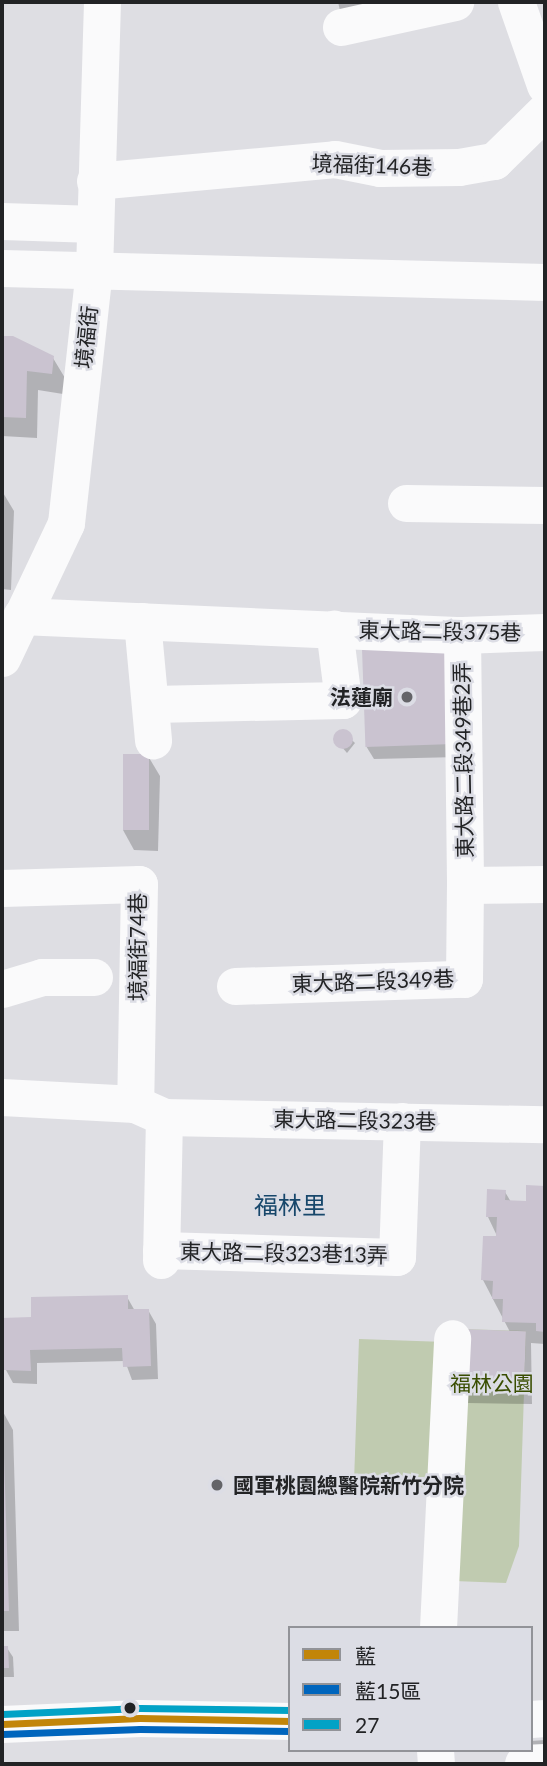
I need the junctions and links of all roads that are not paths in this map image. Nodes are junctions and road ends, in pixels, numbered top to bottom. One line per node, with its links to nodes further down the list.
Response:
1 (102, 2): 7 (street, 境福街)
2 (455, 2): 4 (street)
3 (516, 2): 5 (street)
4 (341, 27)
5 (545, 85)
6 (545, 111): 7 (street, 境福街146巷)
7 (95, 181): 9 (street, 境福街)
8 (2, 220): 9 (street)
9 (95, 224): 11 (street, 境福街)
10 (2, 268): 11 (street)
11 (94, 271): 12 (street); 15 (street, 境福街)
12 (545, 282)
13 (406, 503): 14 (street)
14 (545, 505)
15 (22, 616): 16 (street, 東大路二段375巷); 20 (street, 境福街)
16 (142, 621): 17 (street, 東大路二段375巷); 21 (street)
17 (334, 629): 19 (street, 東大路二段375巷); 21 (street, 東大路二段375巷)
18 (545, 632): 19 (street, 東大路二段375巷)
19 (462, 635): 24 (street, 東大路二段349巷2弄)
20 (2, 658)
21 (152, 704): 22 (street)
22 (153, 740)
23 (545, 884): 24 (street)
24 (465, 885): 27 (street, 東大路二段349巷)
25 (2, 888): 30 (street, 境福街74巷)
26 (94, 977): 28 (street)
27 (235, 986)
28 (2, 989)
29 (2, 1097): 30 (street, 東大路二段323巷)
30 (150, 1110): 31 (street, 東大路二段323巷); 31 (street, 東大路二段323巷13弄)
31 (401, 1121): 32 (street, 東大路二段323巷)
32 (545, 1124)
33 (452, 1338): 34 (street)
34 (438, 1626)
35 (288, 1721): 36 (street)
36 (2, 1724)
37 (545, 1763): 38 (highway)
38 (524, 1764)

